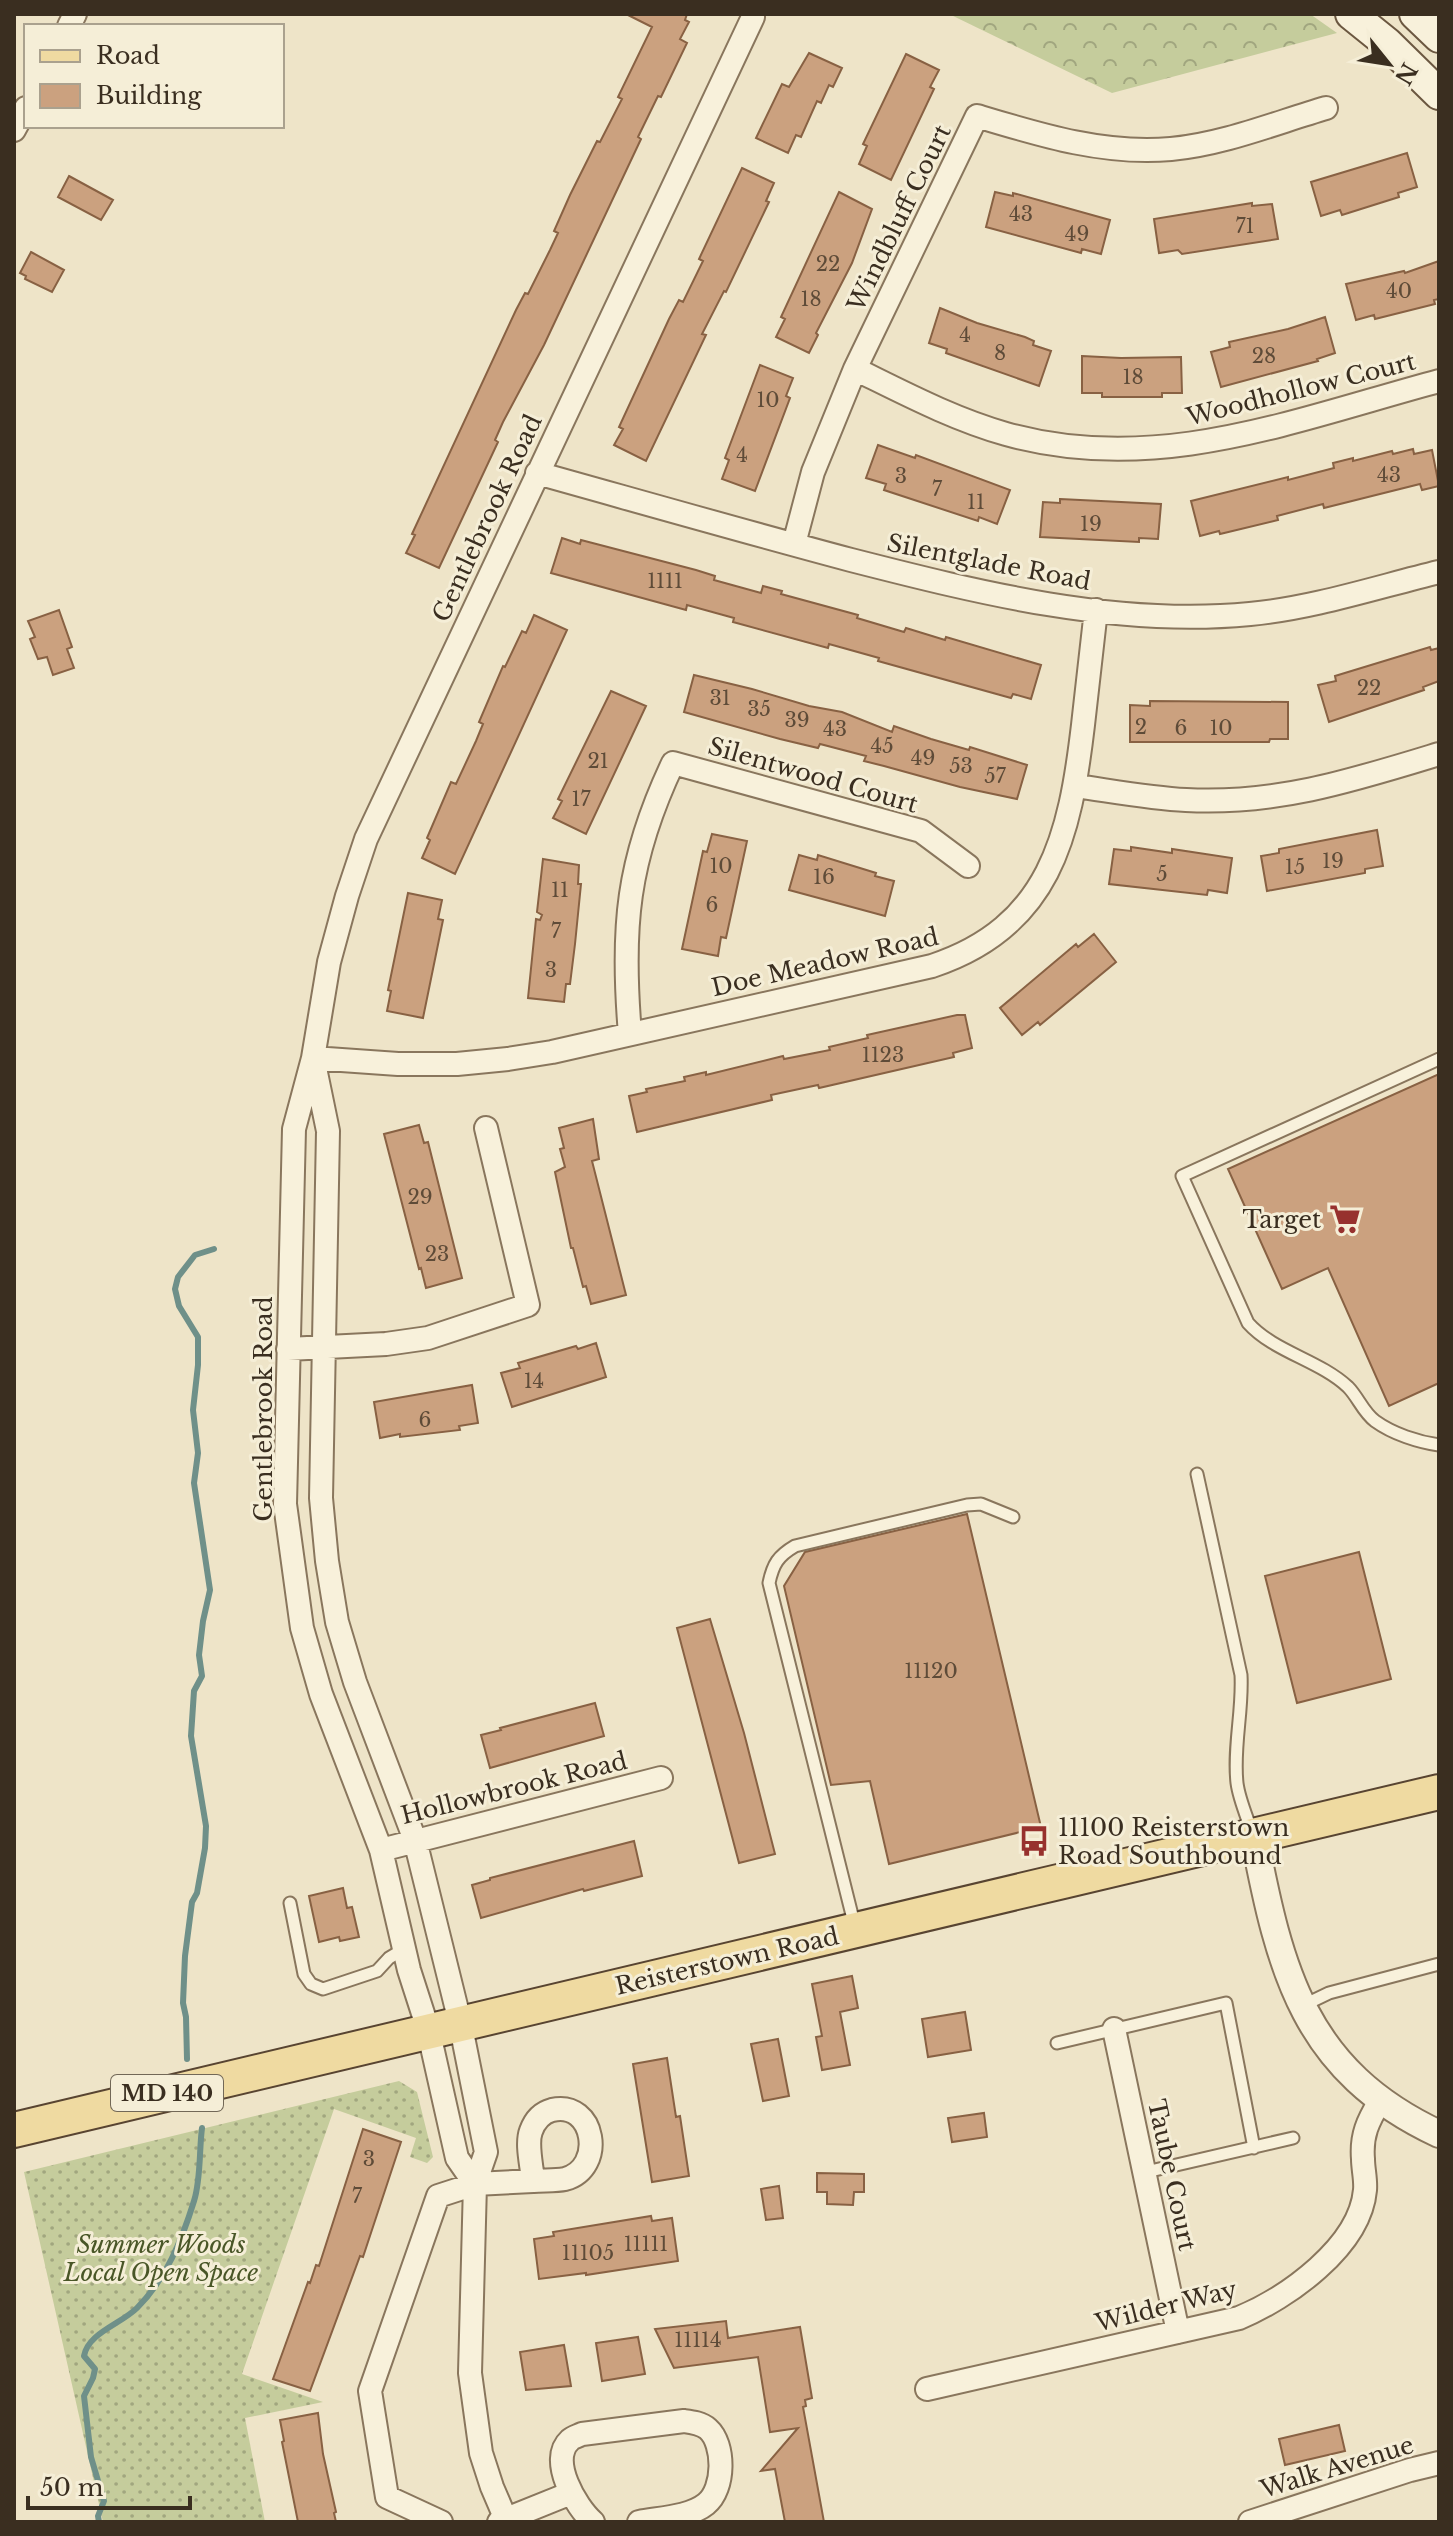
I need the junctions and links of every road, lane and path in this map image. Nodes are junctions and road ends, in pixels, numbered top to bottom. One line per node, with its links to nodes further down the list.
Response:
1 (1351, 14): 5 (main road)
2 (1415, 14): 4 (main road)
3 (753, 17): 11 (street, Gentlebrook Road)
4 (1439, 37)
5 (1439, 94)
6 (1326, 108): 9 (street, Windbluff Court)
7 (24, 112): 8 (street)
8 (14, 130)
9 (855, 369): 10 (street, Woodhollow Court); 12 (street, Windbluff Court)
10 (1439, 381)
11 (537, 473): 12 (street, Silentglade Road); 19 (street, Gentlebrook Road)
12 (794, 544): 14 (street, Silentglade Road)
13 (1439, 572): 14 (street, Silentglade Road)
14 (1096, 610): 16 (street, Doe Meadow Road)
15 (1439, 754): 16 (street)
16 (1076, 786): 18 (street, Doe Meadow Road)
17 (968, 866): 18 (street, Silentwood Court)
18 (630, 1034): 19 (street, Doe Meadow Road)
19 (313, 1058): 22 (street, Gentlebrook Road); 23 (street, Gentlebrook Road)
20 (1439, 1059): 24 (lane)
21 (486, 1128): 22 (street)
22 (325, 1347): 23 (street); 30 (street, Gentlebrook Road)
23 (288, 1349): 31 (street, Gentlebrook Road)
24 (1439, 1445)
25 (1197, 1474): 29 (lane)
26 (1013, 1517): 33 (lane)
27 (661, 1778): 30 (street, Hollowbrook Road)
28 (1439, 1792): 29 (main road, Reisterstown Road / MD 140)
29 (1254, 1836): 33 (main road, Reisterstown Road / MD 140); 36 (street)
30 (415, 1840): 31 (street, Hollowbrook Road); 37 (street, Gentlebrook Road)
31 (381, 1850): 34 (street, Gentlebrook Road)
32 (290, 1903): 34 (lane)
33 (856, 1931): 37 (main road, Reisterstown Road / MD 140)
34 (404, 1949): 37 (street, Gentlebrook Road)
35 (1439, 1964): 36 (lane)
36 (1301, 2007): 40 (street)
37 (444, 2026): 41 (main road, Reisterstown Road / MD 140); 47 (street); 47 (street)
38 (1114, 2029): 39 (lane); 44 (lane); 45 (street, Taube Court)
39 (1057, 2043)
40 (1380, 2101): 42 (street); 48 (street, Wilder Way)
41 (14, 2130)
42 (1439, 2134)
43 (1293, 2138): 44 (lane)
44 (1254, 2148): 45 (lane)
45 (1146, 2172): 48 (street, Taube Court)
46 (533, 2181): 47 (street)
47 (475, 2184): 52 (street); 53 (street)
48 (1178, 2332): 49 (street, Wilder Way)
49 (927, 2389)
50 (1439, 2463): 56 (street, Walk Avenue)
51 (571, 2493): 52 (street); 54 (street); 55 (street)
52 (504, 2521)
53 (441, 2522)
54 (593, 2522)
55 (639, 2522)
56 (1250, 2522)

